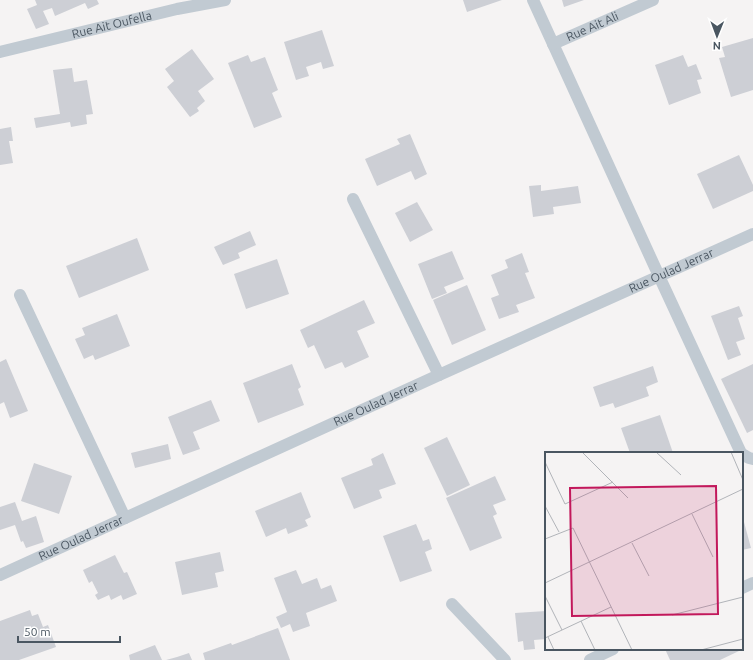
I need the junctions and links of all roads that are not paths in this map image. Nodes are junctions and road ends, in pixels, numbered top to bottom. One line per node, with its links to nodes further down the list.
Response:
1 (225, 0): 5 (street, Rue Ait Oufella)
2 (533, 0): 4 (street)
3 (653, 0): 4 (street, Rue Ait Ali)
4 (554, 44): 8 (street)
5 (0, 52)
6 (353, 199): 10 (street)
7 (753, 234): 8 (street, Rue Oulad Jerrar)
8 (659, 276): 10 (street, Rue Oulad Jerrar); 11 (street)
9 (20, 295): 14 (street)
10 (438, 375): 14 (street, Rue Oulad Jerrar)
11 (742, 452)
12 (743, 454): 13 (street)
13 (753, 459)
14 (125, 518): 15 (street, Rue Oulad Jerrar)
15 (0, 575)
16 (753, 583): 17 (street)
17 (743, 588)
18 (452, 604): 20 (street)
19 (611, 650): 21 (street)
20 (505, 660)
21 (590, 660)

